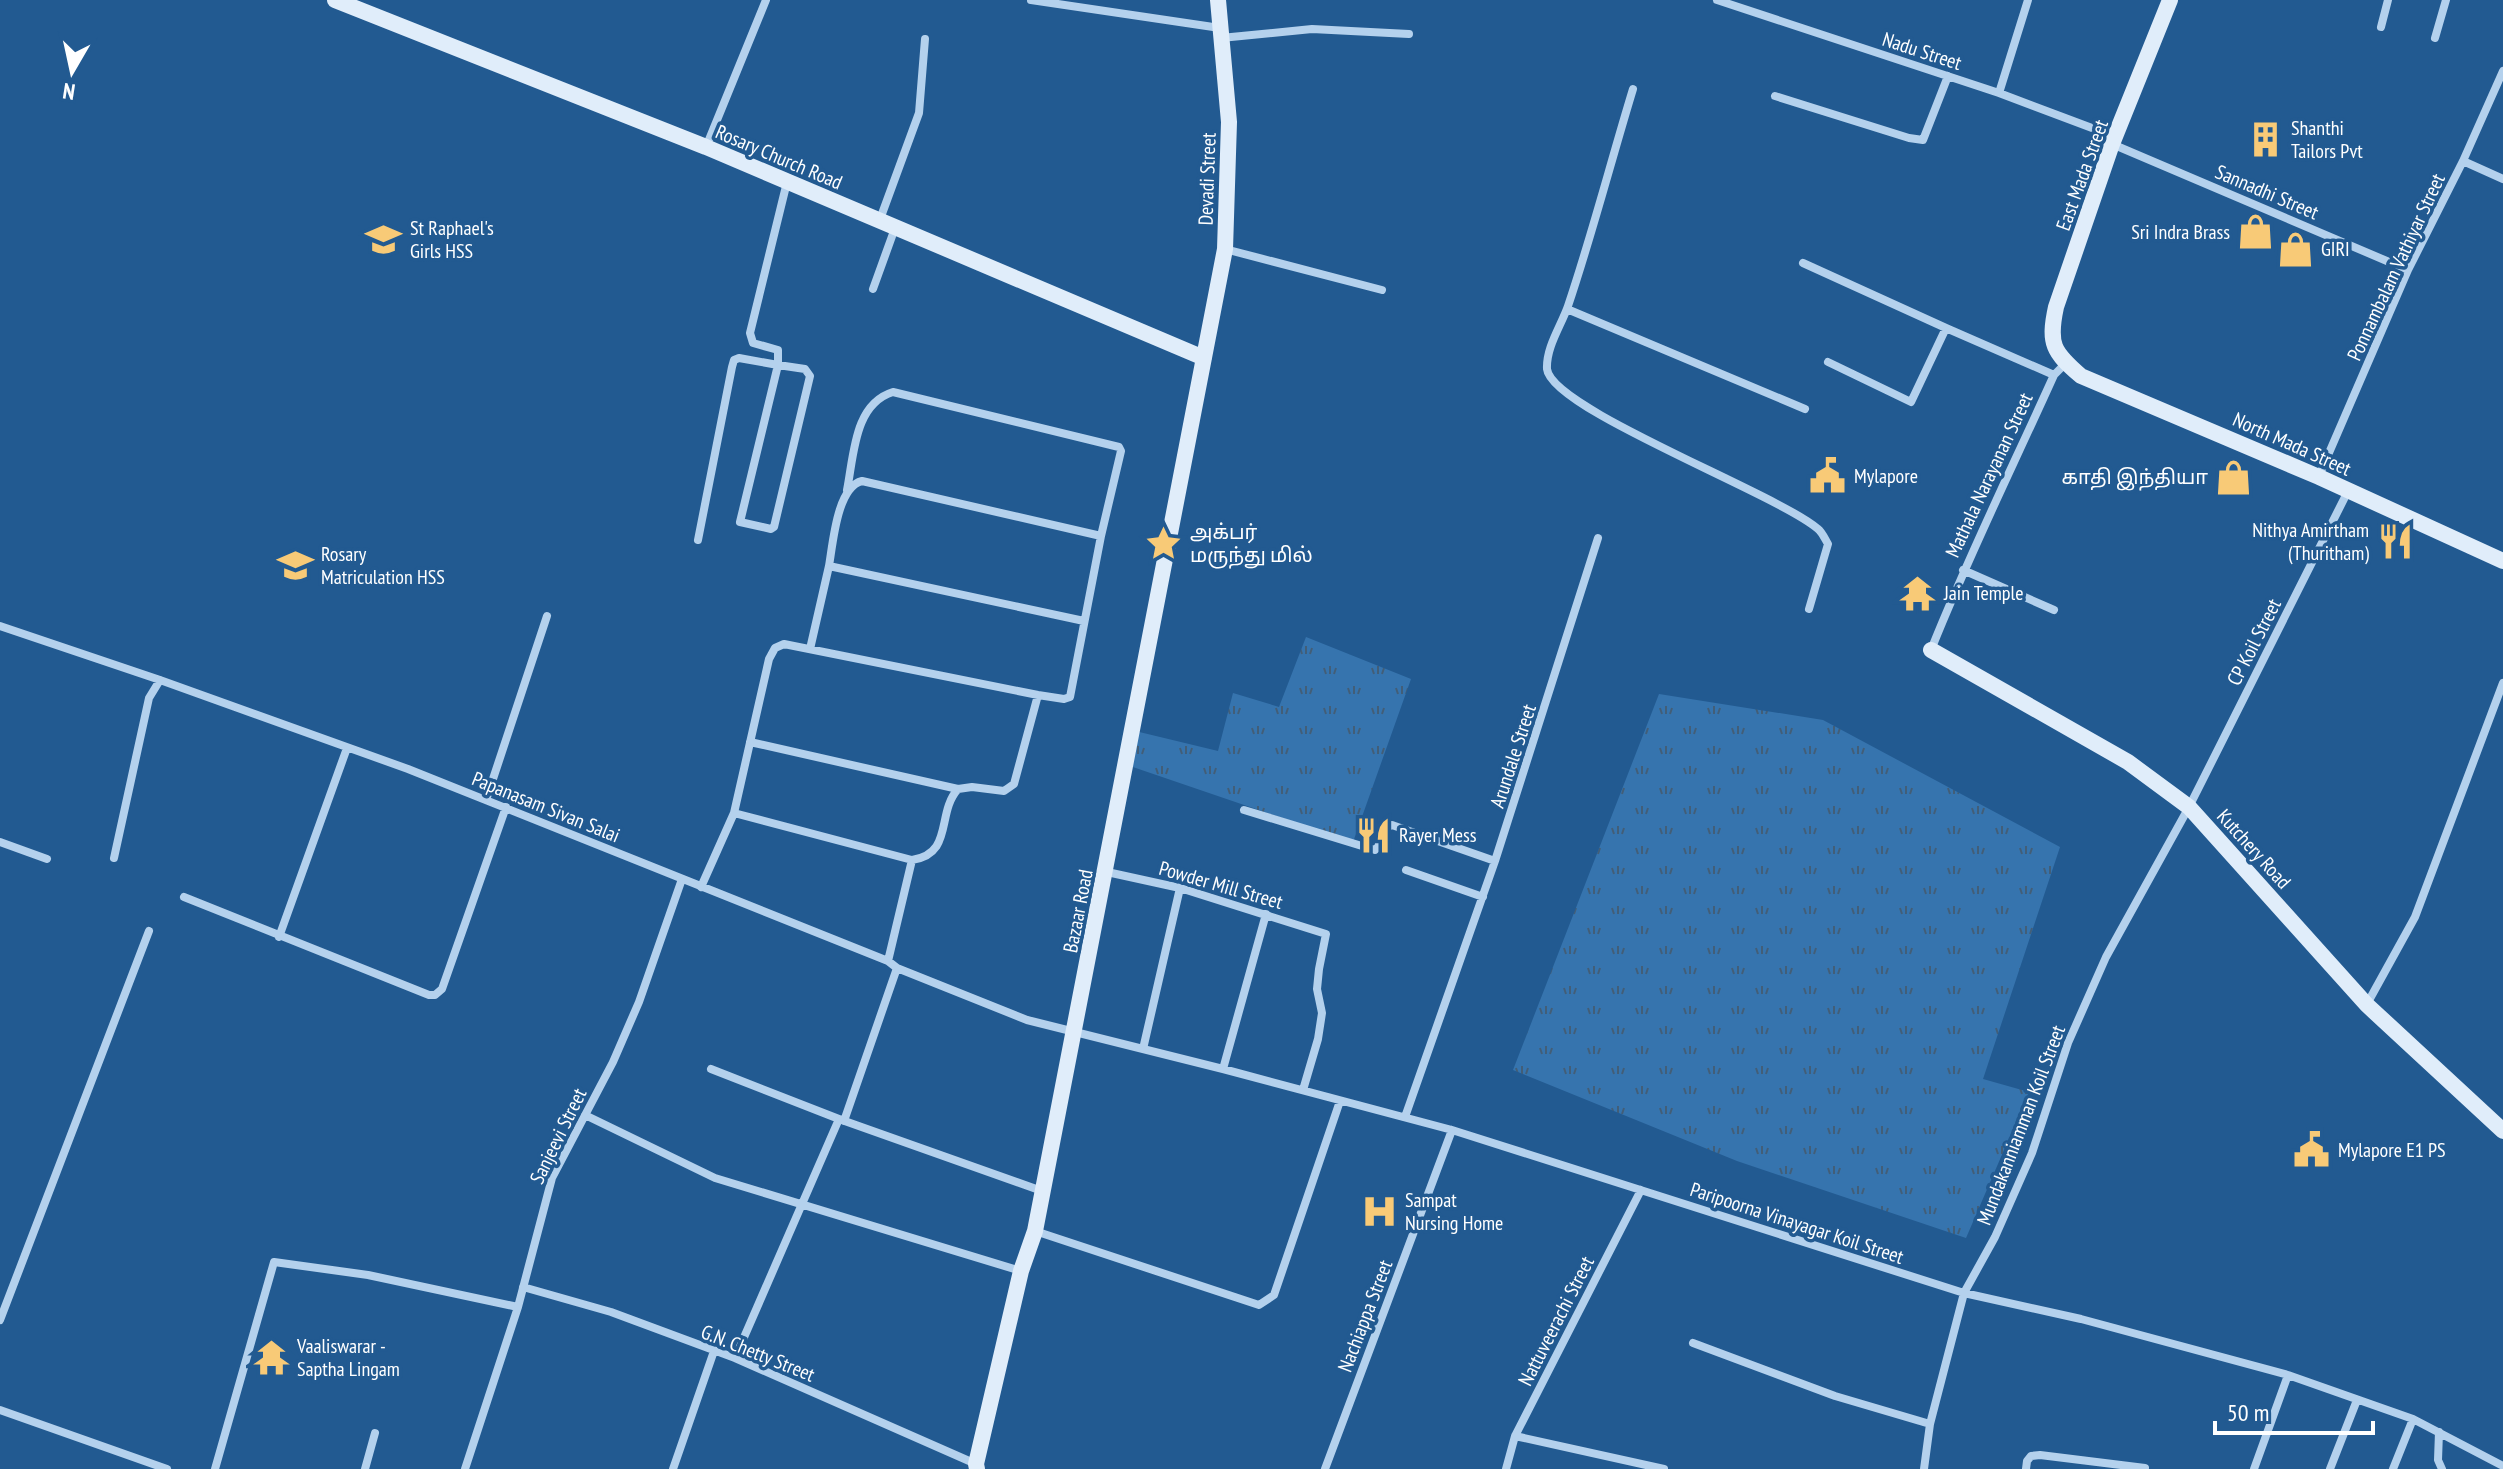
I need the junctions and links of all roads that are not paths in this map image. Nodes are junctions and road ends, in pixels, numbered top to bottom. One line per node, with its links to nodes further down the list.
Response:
1 (335, 0): 21 (street, Rosary Church Road)
2 (766, 0): 21 (street)
3 (1031, 0): 11 (street)
4 (1218, 0): 11 (street, Devadi Street)
5 (1717, 0): 16 (street, Nadu Street)
6 (2028, 0): 18 (street)
7 (2170, 0): 20 (street, East Mada Street)
8 (2388, 0): 10 (street)
9 (2446, 0): 13 (street)
10 (2381, 27)
11 (1220, 33): 12 (street); 26 (street, Devadi Street)
12 (1409, 34)
13 (2435, 38)
14 (925, 39): 25 (street)
15 (2503, 71): 22 (street, Ponnambalam Vathiyar Street)
16 (1948, 76): 18 (street, Nadu Street); 19 (street)
17 (1633, 89): 31 (street)
18 (1999, 93): 20 (street, Nadu Street)
19 (1775, 96)
20 (2114, 141): 28 (street, Sannadhi Street); 36 (street, East Mada Street)
21 (706, 147): 24 (street, Rosary Church Road)
22 (2463, 161): 23 (street); 28 (street, Ponnambalam Vathiyar Street)
23 (2503, 179)
24 (787, 182): 25 (street, Rosary Church Road); 35 (street)
25 (887, 225): 29 (street); 33 (street, Rosary Church Road)
26 (1225, 249): 30 (street); 33 (street, Devadi Street)
27 (1803, 263): 32 (street)
28 (2408, 270): 38 (street, Ponnambalam Vathiyar Street)
29 (873, 289)
30 (1382, 290)
31 (1567, 309): 37 (street); 47 (street)
32 (1946, 328): 34 (street); 36 (street)
33 (1204, 358): 71 (street, Bazaar Road)
34 (1828, 362)
35 (778, 365): 35 (street); 43 (street)
36 (2060, 369): 38 (street, North Mada Street); 46 (street, Mathala Narayanan Street)
37 (1805, 409)
38 (2319, 477): 40 (street, North Mada Street)
39 (847, 490): 41 (street); 41 (street); 45 (street)
40 (2348, 491): 44 (street, North Mada Street); 62 (street, CP Koil Street)
41 (1101, 536): 50 (street)
42 (1598, 538): 69 (street, Arundale Street)
43 (698, 540)
44 (2503, 561)
45 (829, 566): 50 (street); 52 (street)
46 (1963, 570): 48 (street); 53 (street, Mathala Narayanan Street)
47 (1809, 609)
48 (2054, 610)
49 (547, 616): 60 (street)
50 (1084, 621): 56 (street)
51 (0, 626): 54 (street, Papanasam Sivan Salai)
52 (810, 649): 56 (street); 57 (street)
53 (1931, 650): 62 (street, Kutchery Road)
54 (160, 680): 58 (street, Papanasam Sivan Salai); 66 (street)
55 (2503, 683): 82 (street)
56 (1038, 695): 59 (street)
57 (750, 742): 59 (street); 64 (street)
58 (347, 748): 60 (street, Papanasam Sivan Salai); 79 (street)
59 (958, 789): 68 (street)
60 (486, 800): 61 (street, Papanasam Sivan Salai)
61 (506, 807): 72 (street, Papanasam Sivan Salai); 79 (street)
62 (2189, 807): 82 (street, Kutchery Road); 100 (street, Mundakanniamman Koil Street)
63 (1244, 810): 69 (street)
64 (734, 813): 68 (street); 73 (street)
65 (0, 842): 67 (street)
66 (114, 858)
67 (47, 859)
68 (912, 860): 80 (street)
69 (1495, 861): 76 (street, Arundale Street)
70 (1406, 870): 76 (street)
71 (1107, 872): 74 (street, Powder Mill Street); 83 (street, Bazaar Road)
72 (682, 879): 73 (street, Papanasam Sivan Salai); 89 (street, Sanjeevi Street)
73 (701, 887): 80 (street, Papanasam Sivan Salai)
74 (1180, 888): 77 (street, Powder Mill Street); 84 (street)
75 (184, 897): 79 (street)
76 (1483, 897): 90 (street, Arundale Street)
77 (1266, 914): 86 (street); 87 (street, Powder Mill Street)
78 (149, 931): 102 (street)
79 (279, 937)
80 (888, 961): 81 (street, Papanasam Sivan Salai)
81 (897, 968): 83 (street, Papanasam Sivan Salai); 91 (street)
82 (2367, 1005): 93 (street, Kutchery Road)
83 (1073, 1033): 84 (street, Paripoorna Vinayagar Koil Street); 95 (street, Bazaar Road)
84 (1143, 1049): 86 (street, Paripoorna Vinayagar Koil Street)
85 (711, 1069): 91 (street)
86 (1223, 1069): 87 (street, Paripoorna Vinayagar Koil Street)
87 (1303, 1090): 88 (street, Paripoorna Vinayagar Koil Street)
88 (1340, 1101): 90 (street, Paripoorna Vinayagar Koil Street); 97 (street)
89 (585, 1115): 96 (street); 99 (street, Sanjeevi Street)
90 (1405, 1117): 92 (street, Paripoorna Vinayagar Koil Street)
91 (841, 1120): 95 (street); 96 (street)
92 (1452, 1130): 94 (street, Paripoorna Vinayagar Koil Street); 122 (street, Nachiappa Street)
93 (2503, 1131)
94 (1641, 1190): 100 (street, Paripoorna Vinayagar Koil Street); 113 (street, Nattuveerachi Street)
95 (1043, 1191): 97 (street, Bazaar Road)
96 (801, 1205): 98 (street); 105 (street)
97 (1035, 1231): 98 (street, Bazaar Road)
98 (1021, 1271): 115 (street, Bazaar Road)
99 (523, 1287): 101 (street, Sanjeevi Street); 104 (street, G.N. Chetty Street)
100 (1964, 1293): 106 (street, Paripoorna Vinayagar Koil Street); 110 (street, Mundakanniamman Koil Street)
101 (518, 1307): 114 (street, Sanjeevi Street); 119 (street)
102 (0, 1320)
103 (1693, 1343): 110 (street)
104 (714, 1351): 105 (street, G.N. Chetty Street); 121 (street)
105 (735, 1358): 115 (street, G.N. Chetty Street)
106 (2288, 1375): 107 (street, Paripoorna Vinayagar Koil Street); 127 (street)
107 (2357, 1400): 109 (street, Paripoorna Vinayagar Koil Street); 128 (street)
108 (0, 1410): 118 (street)
109 (2413, 1419): 111 (street, Paripoorna Vinayagar Koil Street); 129 (street)
110 (1930, 1424): 125 (street, Mundakanniamman Koil Street)
111 (2439, 1432): 116 (street, Paripoorna Vinayagar Koil Street); 130 (street)
112 (375, 1433): 120 (street)
113 (1515, 1436): 123 (street, Nattuveerachi Street); 124 (street)
114 (467, 1464)
115 (976, 1466)
116 (2503, 1466)
117 (2145, 1468): 126 (street)
118 (167, 1469)
119 (215, 1469)
120 (365, 1469)
121 (673, 1469)
122 (1325, 1469)
123 (1506, 1469)
124 (1664, 1469)
125 (1924, 1469)
126 (2026, 1469)
127 (2254, 1469)
128 (2330, 1469)
129 (2393, 1469)
130 (2442, 1469)

